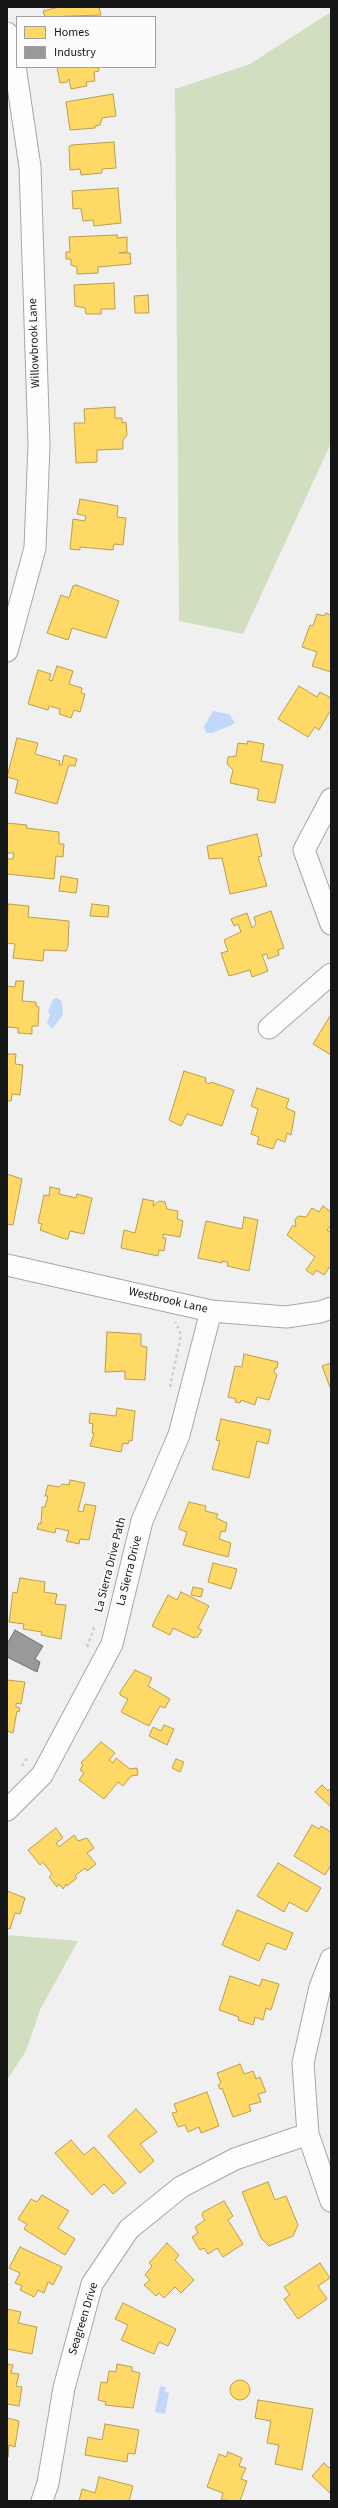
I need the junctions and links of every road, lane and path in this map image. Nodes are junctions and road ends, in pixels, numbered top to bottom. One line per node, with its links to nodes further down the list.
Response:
1 (7, 33): 2 (street, Willowbrook Lane)
2 (7, 651)
3 (331, 799): 4 (street)
4 (331, 924)
5 (331, 974): 6 (street)
6 (269, 1028)
7 (7, 1265): 9 (street, Westbrook Lane)
8 (331, 1308): 9 (street, Westbrook Lane)
9 (211, 1311): 18 (street, La Sierra Drive)
10 (180, 1331): 11 (path)
11 (170, 1390)
12 (120, 1524): 13 (path, La Sierra Drive Path)
13 (111, 1565)
14 (98, 1619): 15 (path, La Sierra Drive Path)
15 (86, 1649)
16 (32, 1750): 17 (path)
17 (20, 1769)
18 (7, 1810)
19 (331, 1959): 20 (street)
20 (308, 2134): 21 (street); 22 (street, Seagreen Drive)
21 (331, 2201)
22 (42, 2501)

